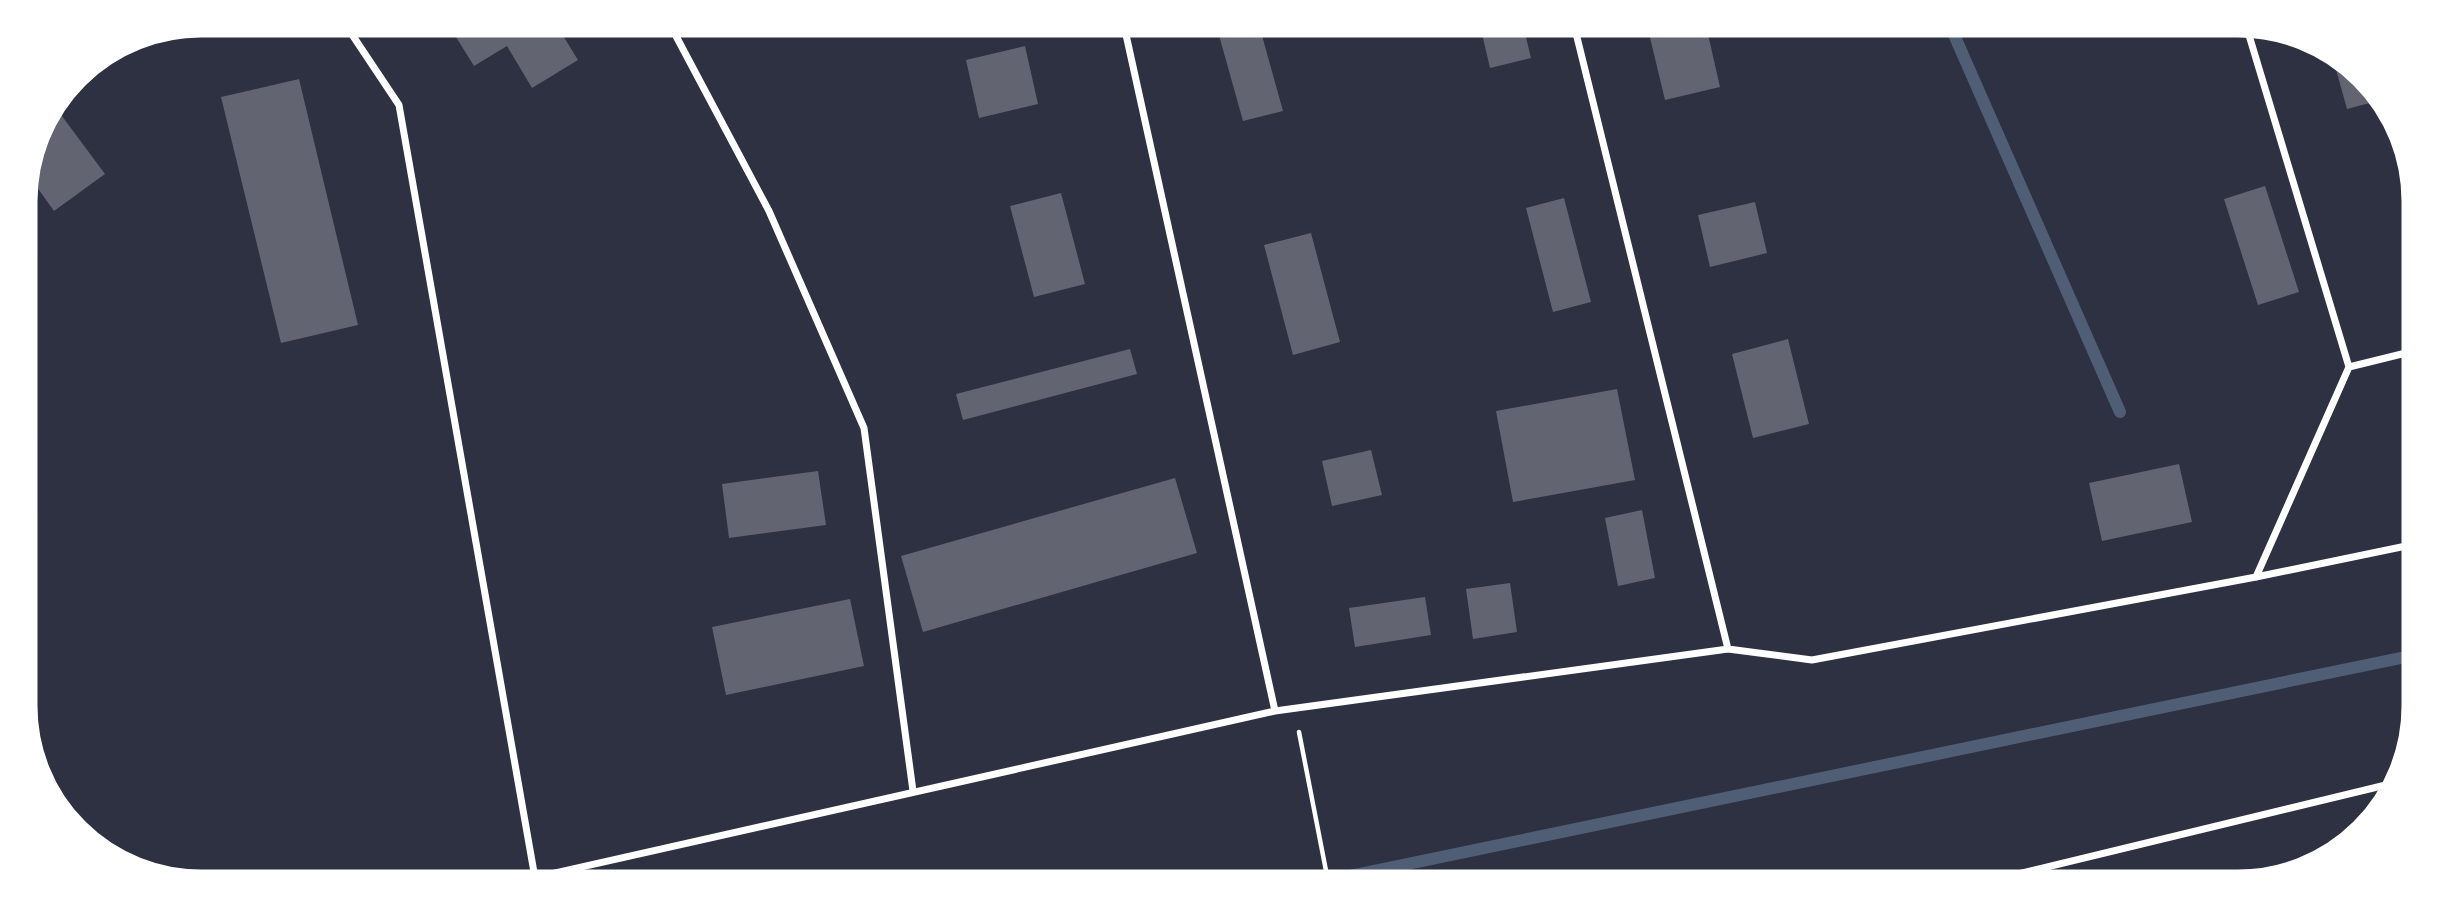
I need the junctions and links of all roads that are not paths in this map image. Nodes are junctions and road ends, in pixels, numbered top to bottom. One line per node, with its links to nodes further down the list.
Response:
1 (351, 33): 15 (street)
2 (674, 33): 13 (street)
3 (1126, 33): 11 (street)
4 (1576, 33): 10 (street)
5 (2249, 34): 7 (street)
6 (2406, 353): 7 (street)
7 (2348, 367): 9 (street)
8 (2406, 546): 9 (street)
9 (2256, 576): 10 (street)
10 (1728, 649): 11 (street)
11 (1275, 711): 13 (street)
12 (2385, 785): 14 (street)
13 (913, 791): 16 (street)
14 (2021, 873)
15 (534, 874)
16 (553, 874)

